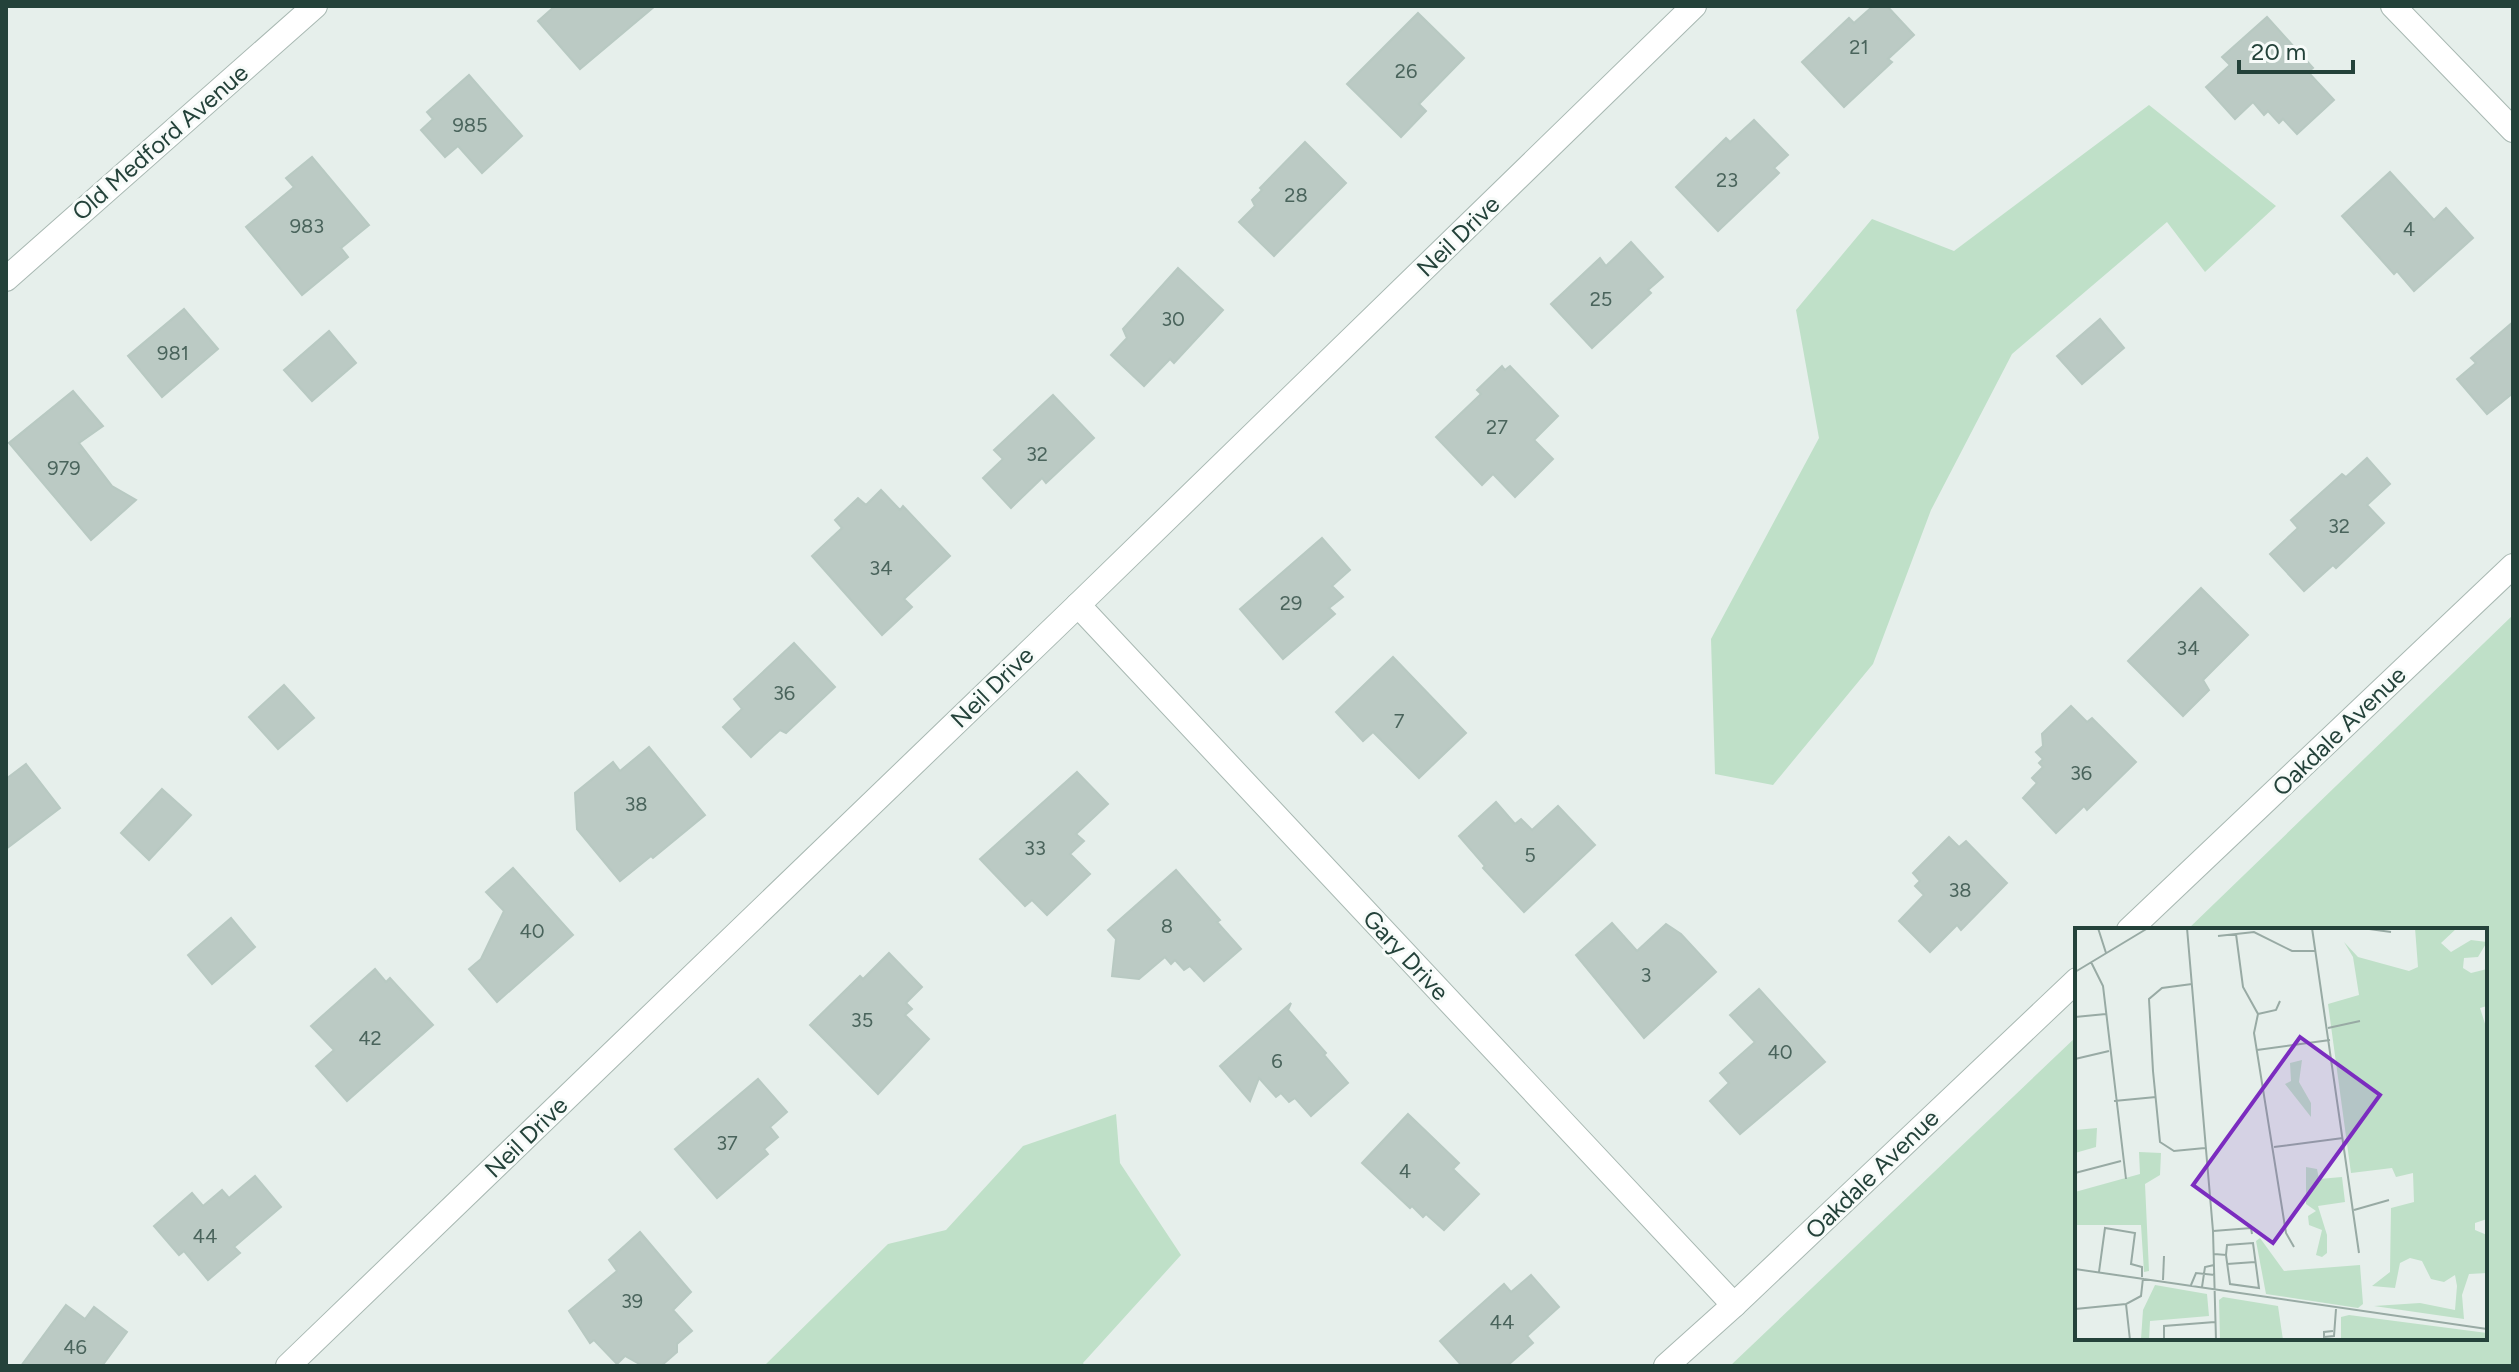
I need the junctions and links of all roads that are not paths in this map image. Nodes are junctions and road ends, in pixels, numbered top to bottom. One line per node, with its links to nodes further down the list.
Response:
1 (315, 6): 5 (street, Old Medford Avenue)
2 (1694, 6): 7 (street, Neil Drive)
3 (2393, 6): 4 (street)
4 (2513, 130)
5 (6, 279)
6 (2513, 566): 8 (street, Oakdale Avenue)
7 (1078, 605): 10 (street, Gary Drive); 11 (street, Neil Drive)
8 (2131, 928)
9 (2075, 982): 10 (street, Oakdale Avenue)
10 (1734, 1305): 12 (street, Oakdale Avenue)
11 (288, 1366)
12 (1666, 1366)

